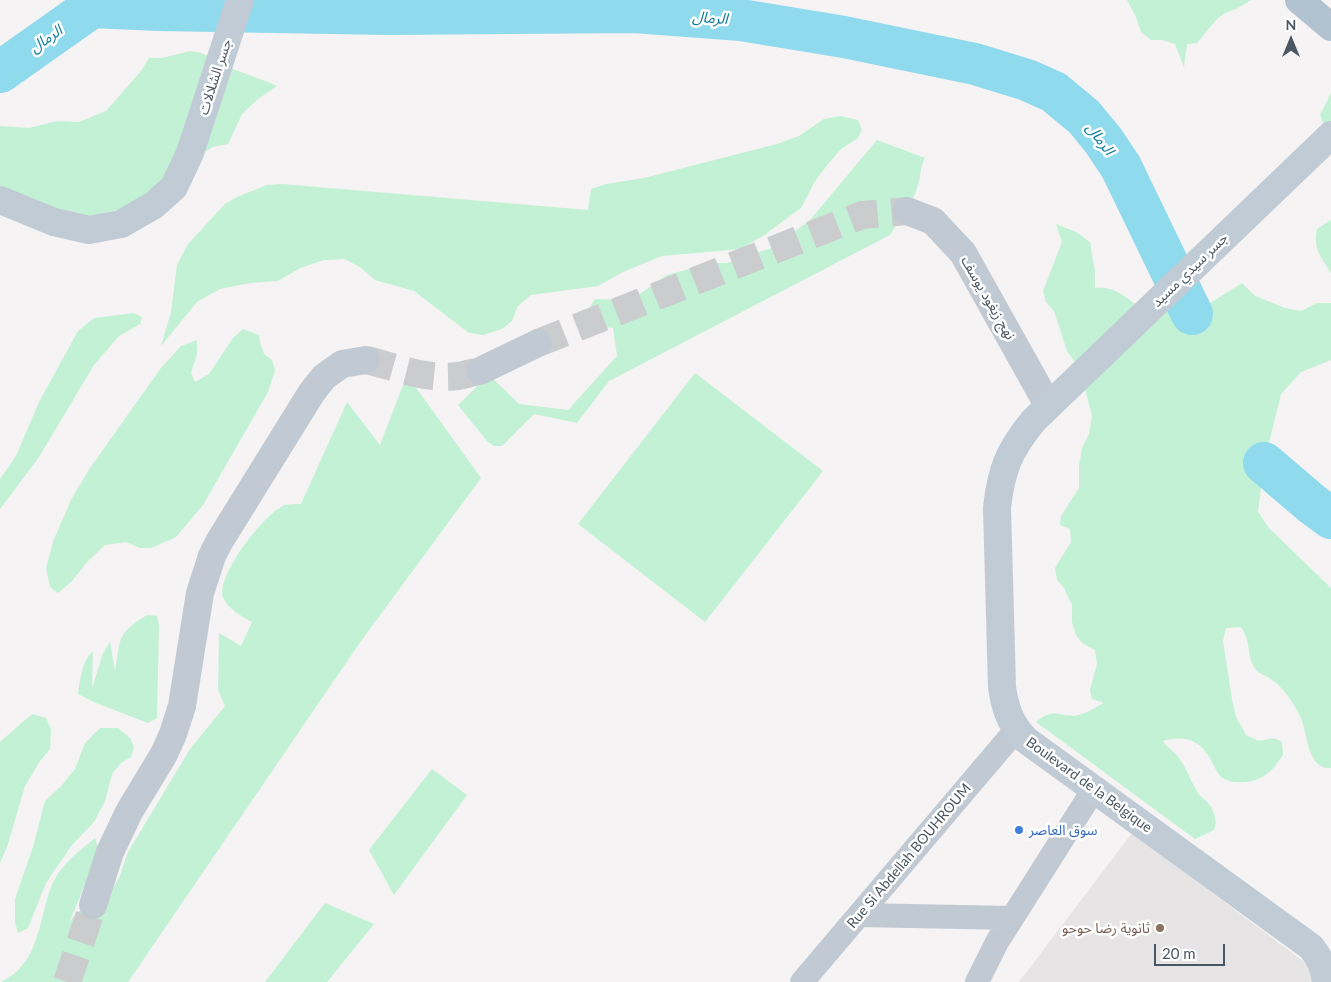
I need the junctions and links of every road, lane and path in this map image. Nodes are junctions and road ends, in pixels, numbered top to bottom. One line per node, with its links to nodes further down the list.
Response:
1 (240, 0): 5 (main road, جسر الشلالات)
2 (1299, 0): 3 (main road)
3 (1331, 27)
4 (1331, 135): 10 (main road, جسر سيدي مسيد)
5 (0, 200)
6 (907, 211): 10 (street, نهج زيغود يوسف)
7 (538, 343): 9 (street)
8 (366, 360): 13 (street)
9 (480, 371)
10 (1058, 396): 11 (main road, Boulevard de la Belgique)
11 (1016, 730): 12 (main road, Boulevard de la Belgique); 14 (street, Rue Si Abdellah BOUHROUM)
12 (1094, 789): 15 (street); 18 (main road, Boulevard de la Belgique)
13 (93, 905)
14 (860, 915): 15 (street); 16 (street, Rue Si Abdellah BOUHROUM)
15 (1012, 918): 17 (street)
16 (802, 982)
17 (977, 982)
18 (1326, 982)

